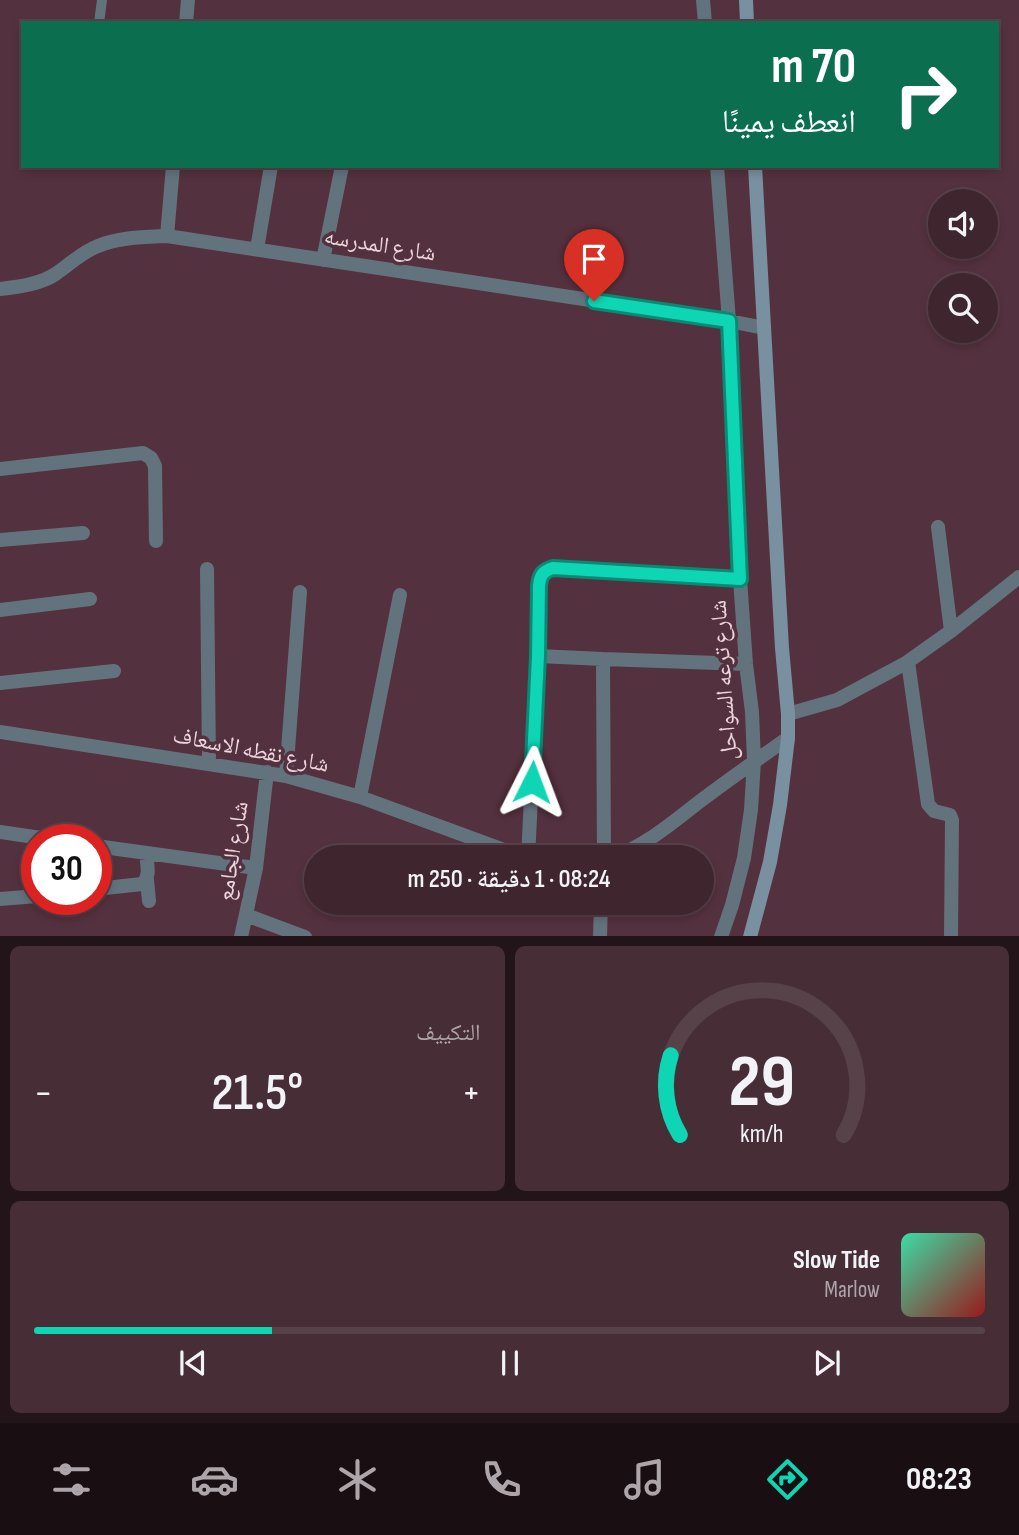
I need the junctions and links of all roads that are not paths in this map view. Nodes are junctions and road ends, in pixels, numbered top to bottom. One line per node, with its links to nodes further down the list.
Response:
1 (102, 0): 5 (lane)
2 (188, 0): 6 (street)
3 (704, 0): 7 (street)
4 (746, 0): 8 (main road)
5 (99, 21)
6 (186, 21)
7 (705, 21)
8 (747, 21)
9 (173, 168): 14 (street)
10 (271, 168): 15 (street)
11 (342, 168): 16 (street)
12 (717, 168): 18 (street, شارع ترعه السواحل)
13 (755, 168): 19 (main road)
14 (167, 236): 15 (street, شارع المدرسه); 17 (street, شارع المدرسه)
15 (257, 249): 16 (street, شارع المدرسه)
16 (323, 260): 18 (street, شارع المدرسه)
17 (0, 289)
18 (729, 321): 19 (street, شارع المدرسه); 27 (street, شارع ترعه السواحل)
19 (764, 328): 39 (main road)
20 (0, 469): 24 (street)
21 (938, 527): 32 (street)
22 (83, 533): 23 (street)
23 (0, 540)
24 (156, 541)
25 (207, 569): 43 (street)
26 (1019, 577): 32 (street)
27 (740, 579): 33 (street); 36 (street, شارع ترعه السواحل)
28 (300, 592): 45 (street)
29 (400, 595): 46 (street)
30 (90, 599): 31 (street)
31 (0, 610)
32 (951, 631): 35 (street)
33 (538, 656): 34 (street); 50 (street)
34 (603, 659): 36 (street); 51 (street)
35 (908, 662): 39 (street); 68 (street)
36 (746, 664): 42 (street, شارع ترعه السواحل)
37 (114, 671): 38 (street)
38 (0, 683)
39 (788, 714): 41 (main road)
40 (0, 732): 43 (street, شارع نقطه الاسعاف)
41 (788, 738): 42 (street); 67 (main road)
42 (754, 761): 52 (street); 66 (street, شارع ترعه السواحل)
43 (209, 763): 44 (street, شارع نقطه الاسعاف)
44 (267, 772): 45 (street, شارع نقطه الاسعاف); 55 (street, شارع الجامع)
45 (286, 776): 46 (street, شارع نقطه الاسعاف)
46 (360, 797): 49 (street, شارع نقطه الاسعاف)
47 (0, 832): 48 (street)
48 (21, 835)
49 (491, 845)
50 (528, 845)
51 (604, 845)
52 (640, 845)
53 (112, 848): 54 (street)
54 (146, 853): 55 (street); 56 (street)
55 (256, 868): 61 (street, شارع الجامع)
56 (147, 880): 57 (street); 60 (street)
57 (112, 887)
58 (21, 898): 59 (street)
59 (0, 900)
60 (149, 901)
61 (246, 915): 63 (street, شارع الجامع); 64 (street)
62 (601, 915): 65 (street)
63 (241, 936)
64 (305, 936)
65 (600, 936)
66 (721, 936)
67 (750, 936)
68 (951, 936)

